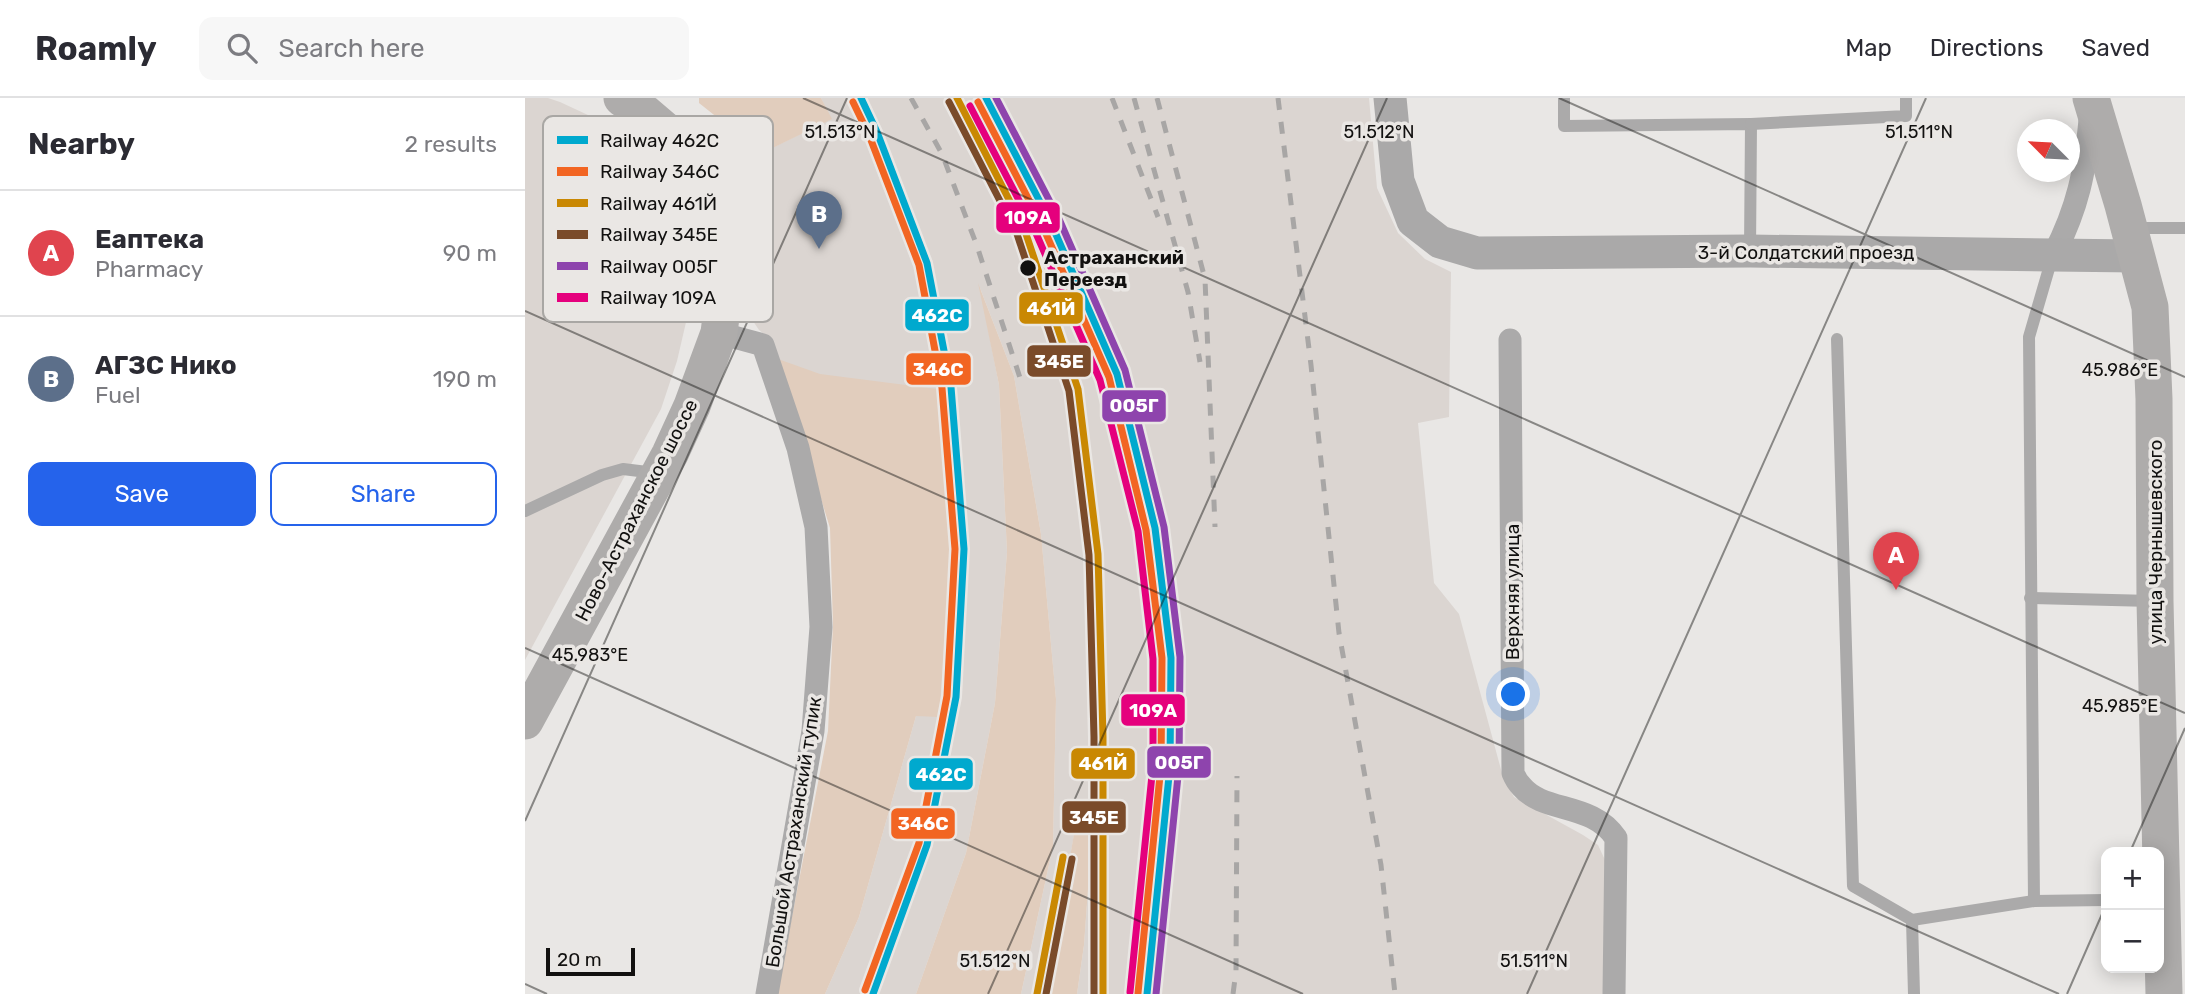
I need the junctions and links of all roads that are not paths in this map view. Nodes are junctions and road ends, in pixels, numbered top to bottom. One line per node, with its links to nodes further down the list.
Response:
1 (622, 98): 6 (main road, Ново-Астраханское шоссе)
2 (1390, 98): 10 (main road, 3-й Солдатский проезд)
3 (1564, 98): 7 (lane)
4 (1906, 98): 7 (lane)
5 (2091, 102): 9 (main road, улица Чернышевского); 11 (street)
6 (648, 116)
7 (1751, 124): 10 (lane)
8 (2185, 228): 9 (lane)
9 (2132, 242): 11 (main road, 3-й Солдатский проезд); 19 (main road, улица Чернышевского)
10 (1750, 251): 11 (main road, 3-й Солдатский проезд)
11 (2054, 254): 18 (lane)
12 (720, 322): 13 (main road, Ново-Астраханское шоссе)
13 (719, 333): 16 (main road, Ново-Астраханское шоссе); 26 (street, Большой Астраханский тупик)
14 (1837, 339): 25 (lane)
15 (1510, 340): 27 (street, Верхняя улица)
16 (659, 474): 17 (lane); 20 (main road, Ново-Астраханское шоссе)
17 (525, 511)
18 (2030, 598): 19 (lane); 23 (lane)
19 (2155, 601): 21 (main road, улица Чернышевского)
20 (525, 721)
21 (2159, 847)
22 (2101, 900): 23 (lane)
23 (2034, 901): 25 (lane)
24 (2160, 910): 29 (main road, улица Чернышевского)
25 (1912, 920): 28 (lane)
26 (767, 994)
27 (1614, 994)
28 (1914, 994)
29 (2164, 994)

